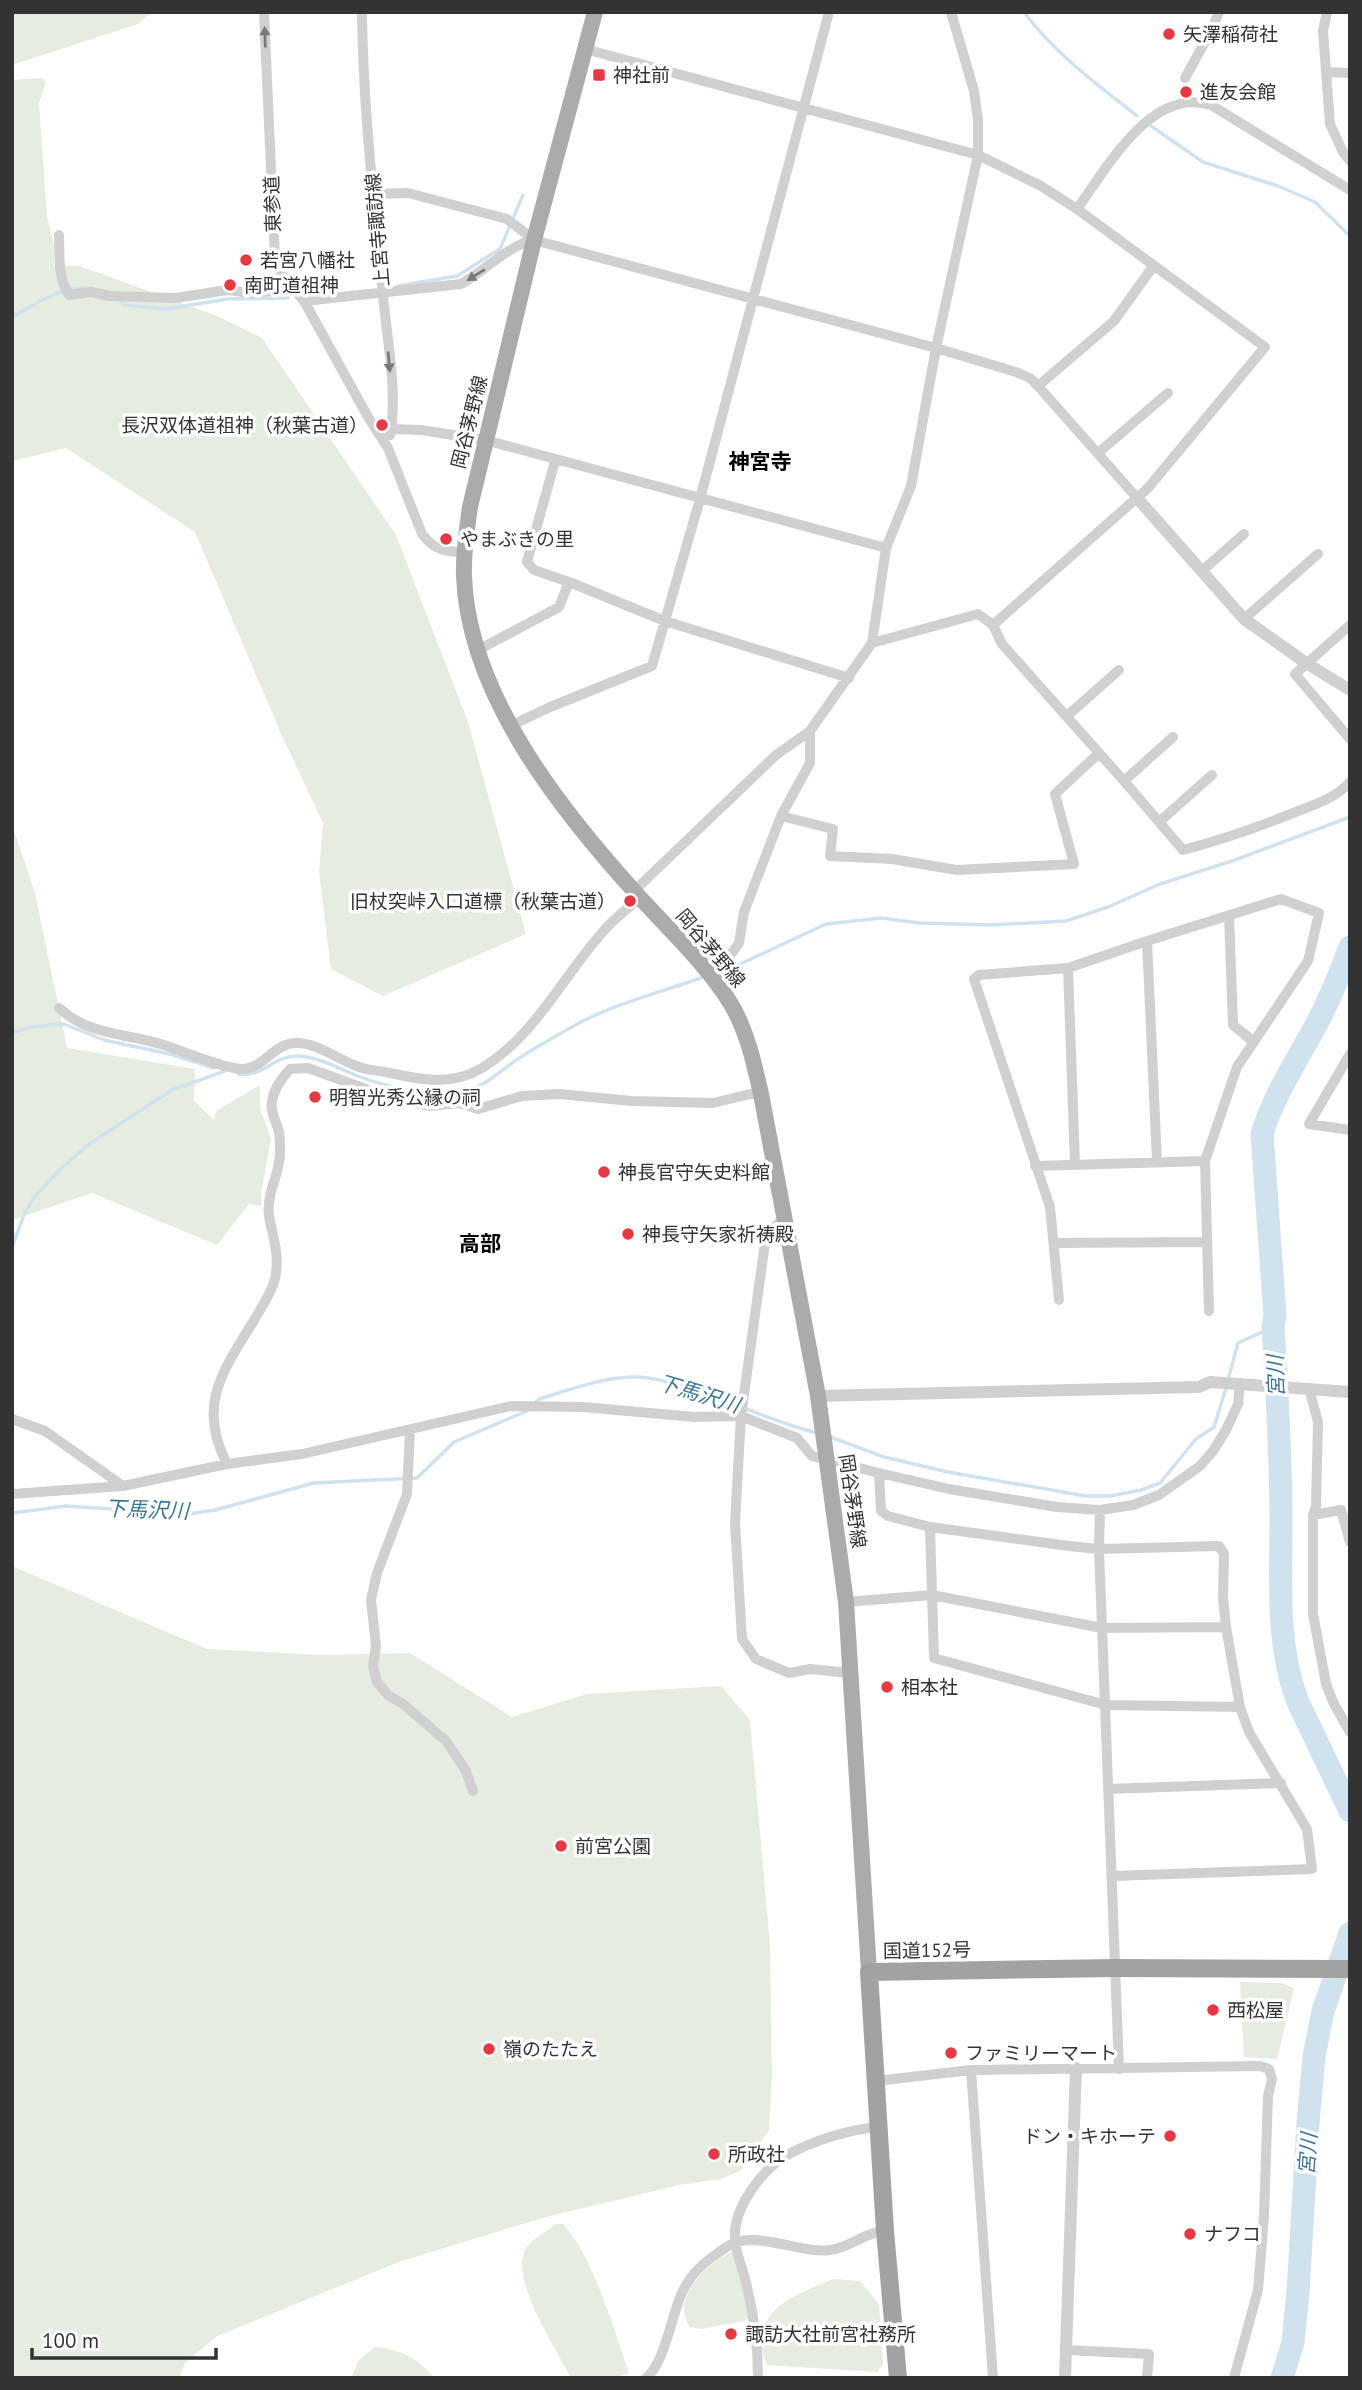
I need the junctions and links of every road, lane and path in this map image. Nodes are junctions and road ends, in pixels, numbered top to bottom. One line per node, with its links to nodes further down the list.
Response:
1 (264, 12): 21 (street, 東参道, one-way to 1)
2 (362, 12): 16 (street, 上宮寺諏訪線)
3 (595, 12): 8 (main road, 岡谷茅野線)
4 (829, 12): 12 (street)
5 (950, 12): 13 (street)
6 (1219, 12): 11 (street)
7 (1327, 12): 9 (street)
8 (585, 49): 12 (street); 19 (main road, 岡谷茅野線)
9 (1327, 72): 10 (street); 14 (street)
10 (1350, 73)
11 (1185, 78)
12 (803, 108): 13 (street); 23 (street)
13 (978, 155): 17 (street); 25 (street)
14 (1350, 161)
15 (1350, 190): 17 (street)
16 (373, 194): 19 (street); 22 (street, 上宮寺諏訪線)
17 (1077, 209): 20 (street)
18 (59, 235): 21 (street)
19 (534, 240): 22 (street, one-way to 22); 23 (street); 29 (main road, 岡谷茅野線)
20 (1154, 265): 26 (street); 34 (street)
21 (293, 289): 24 (street, 東参道)
22 (382, 294): 24 (street); 28 (street, 上宮寺諏訪線, one-way to 28)
23 (751, 300): 25 (street); 33 (street)
24 (304, 301): 30 (street, 東参道)
25 (936, 348): 26 (street); 36 (street)
26 (1038, 386): 31 (street)
27 (1168, 394): 31 (street)
28 (391, 429): 29 (street); 30 (street, 上宮寺諏訪線)
29 (485, 440): 32 (street); 37 (main road, 岡谷茅野線)
30 (388, 448): 37 (street, 東参道)
31 (1098, 453): 34 (street)
32 (555, 461): 33 (street); 40 (street)
33 (700, 499): 36 (street); 42 (street)
34 (1138, 499): 39 (street); 43 (street)
35 (1244, 534): 39 (street)
36 (886, 548): 45 (street)
37 (464, 552): 46 (main road, 岡谷茅野線)
38 (1318, 554): 41 (street)
39 (1203, 570): 41 (street)
40 (569, 582): 42 (street); 46 (street)
41 (1244, 619): 47 (street)
42 (665, 621): 49 (street); 52 (street)
43 (993, 625): 45 (street); 51 (street)
44 (1350, 625): 47 (street)
45 (872, 643): 49 (street)
46 (478, 650): 52 (main road, 岡谷茅野線)
47 (1306, 663): 50 (street); 55 (street)
48 (1119, 670): 51 (street)
49 (849, 678): 53 (street)
50 (1348, 689)
51 (1067, 716): 56 (street)
52 (510, 726): 62 (main road, 岡谷茅野線)
53 (810, 731): 60 (street); 62 (street)
54 (1173, 737): 58 (street)
55 (1350, 739)
56 (1099, 753): 58 (street); 60 (street)
57 (1212, 775): 61 (street)
58 (1124, 781): 61 (street)
59 (1350, 782): 61 (street)
60 (781, 816): 66 (street)
61 (1159, 822)
62 (637, 894): 66 (main road, 岡谷茅野線); 72 (street)
63 (1229, 915): 64 (street); 68 (street); 68 (street)
64 (1147, 941): 65 (street); 76 (street)
65 (1068, 968): 77 (street); 78 (street)
66 (708, 973): 73 (main road, 岡谷茅野線)
67 (59, 1009): 69 (street)
68 (1254, 1042): 75 (street)
69 (281, 1049): 71 (street); 72 (street)
70 (1350, 1054): 74 (street)
71 (289, 1066): 72 (street); 92 (street)
72 (457, 1092): 73 (street)
73 (761, 1094): 79 (main road, 岡谷茅野線)
74 (1350, 1130)
75 (1205, 1161): 76 (street); 80 (street)
76 (1157, 1162): 77 (street)
77 (1075, 1164): 78 (street)
78 (1035, 1166): 81 (street)
79 (784, 1218): 87 (main road, 岡谷茅野線); 88 (street)
80 (1207, 1242): 81 (street); 83 (street)
81 (1055, 1243): 82 (street)
82 (1059, 1300)
83 (1209, 1311)
84 (1240, 1383): 85 (street); 87 (street); 96 (street)
85 (1304, 1388): 86 (street); 97 (street)
86 (1350, 1392)
87 (818, 1396): 91 (main road, 岡谷茅野線)
88 (741, 1414): 90 (street); 91 (street); 105 (street)
89 (12, 1419): 94 (street)
90 (410, 1430): 92 (street); 111 (street)
91 (826, 1459): 93 (street); 102 (main road, 岡谷茅野線)
92 (226, 1464): 94 (street)
93 (878, 1473): 96 (street); 98 (street)
94 (123, 1486): 95 (street)
95 (12, 1494)
96 (1100, 1510): 100 (street)
97 (1313, 1515): 99 (street); 108 (street)
98 (930, 1527): 100 (street); 101 (street)
99 (1350, 1542)
100 (1099, 1549): 103 (street); 104 (street)
101 (932, 1595): 102 (street); 104 (street); 106 (street)
102 (846, 1602): 105 (main road, 岡谷茅野線)
103 (1226, 1627): 104 (street); 107 (street)
104 (1102, 1628): 106 (street)
105 (850, 1673): 115 (main road, 岡谷茅野線)
106 (1105, 1705): 107 (street); 110 (street)
107 (1240, 1707): 109 (street)
108 (1350, 1732)
109 (1281, 1783): 110 (street); 112 (street)
110 (1108, 1789): 112 (street)
111 (473, 1791)
112 (1112, 1876): 113 (street)
113 (1115, 1968): 114 (highway, 国道152号); 115 (highway, 国道152号); 117 (street)
114 (1350, 1969)
115 (869, 1972): 119 (highway, 国道152号)
116 (1076, 2068): 117 (street); 118 (street); 123 (street)
117 (1119, 2069): 130 (street)
118 (971, 2070): 119 (street); 127 (street)
119 (876, 2081): 120 (highway, 国道152号)
120 (879, 2127): 121 (highway, 国道152号); 122 (street)
121 (886, 2231): 122 (street); 126 (highway, 国道152号)
122 (735, 2242): 124 (street); 125 (street)
123 (1066, 2350): 128 (street); 129 (street)
124 (646, 2378)
125 (758, 2378)
126 (898, 2378)
127 (993, 2378)
128 (1065, 2378)
129 (1147, 2378)
130 (1234, 2378)

